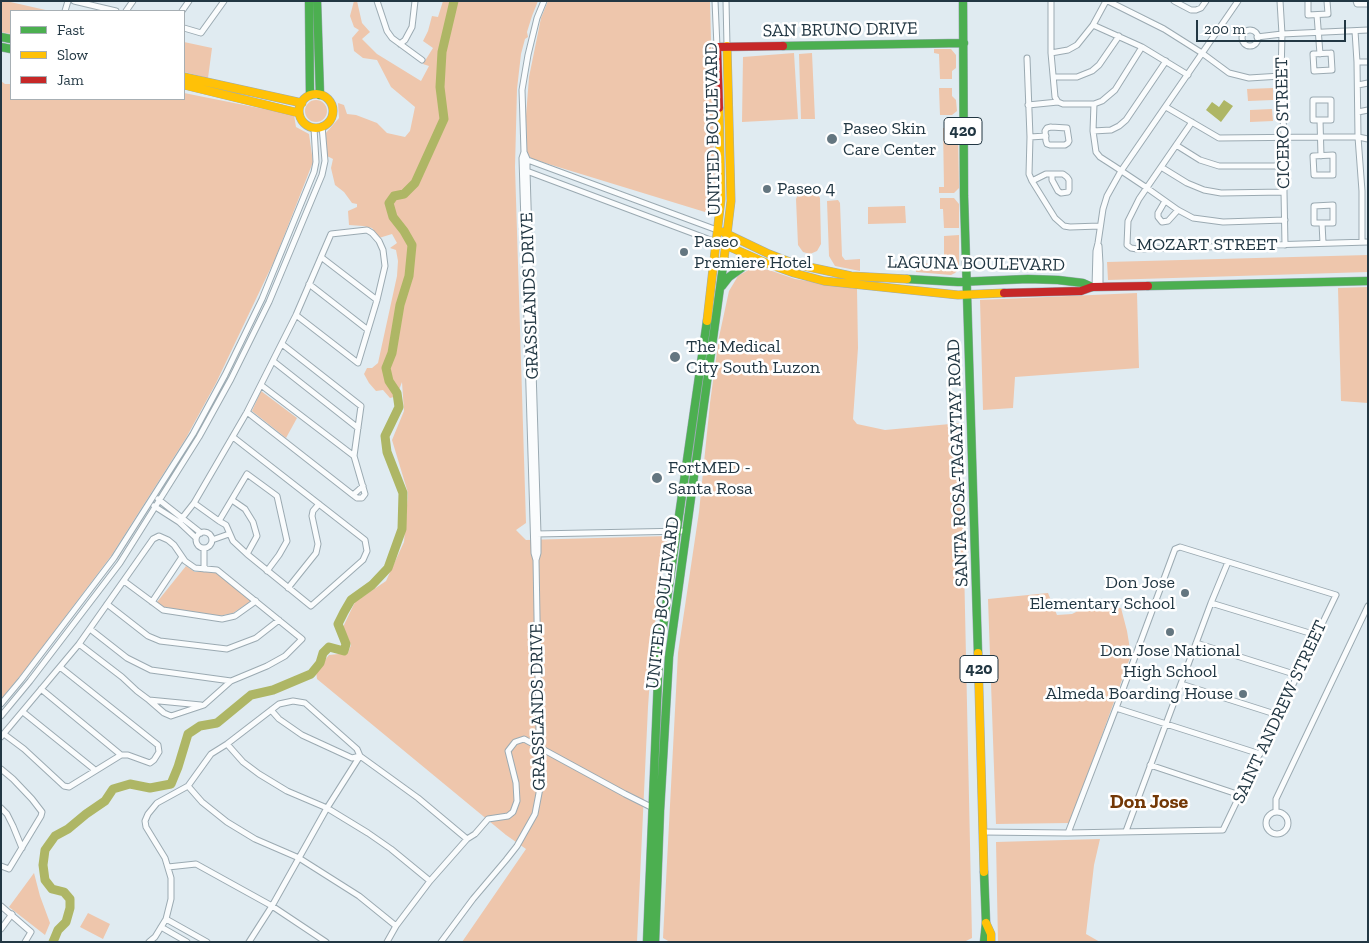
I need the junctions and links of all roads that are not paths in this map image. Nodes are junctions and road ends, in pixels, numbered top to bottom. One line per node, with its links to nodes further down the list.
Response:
1 (74, 1): 20 (street)
2 (224, 1): 25 (street)
3 (309, 1): 52 (main road)
4 (318, 1): 53 (main road)
5 (377, 1): 33 (street)
6 (415, 1): 33 (street)
7 (544, 1): 74 (street, GRASSLANDS DRIVE)
8 (715, 1): 35 (street, UNITED BOULEVARD)
9 (726, 1): 34 (street, UNITED BOULEVARD)
10 (964, 1): 32 (main road, SANTA ROSA-TAGAYTAY ROAD / 420)
11 (1051, 1): 37 (street)
12 (1107, 1): 24 (street); 38 (street)
13 (1174, 1): 14 (street)
14 (1206, 1)
15 (1238, 1): 38 (street)
16 (1280, 1): 29 (street, CICERO STREET)
17 (1308, 1): 23 (street)
18 (1327, 1): 23 (street)
19 (1356, 1): 21 (street)
20 (98, 4): 22 (street)
21 (1368, 4)
22 (113, 10)
23 (1317, 15): 28 (street)
24 (1093, 25): 30 (street); 37 (street)
25 (185, 28)
26 (1368, 30): 27 (street)
27 (1355, 31): 28 (street); 43 (street)
28 (1318, 32): 29 (street); 39 (street)
29 (1282, 34): 31 (street); 46 (street, CICERO STREET)
30 (1119, 36): 36 (street); 47 (street)
31 (1257, 37)
32 (964, 43): 34 (main road, SAN BRUNO DRIVE); 105 (main road, SANTA ROSA-TAGAYTAY ROAD / 420)
33 (400, 44): 41 (street)
34 (727, 46): 35 (main road, SAN BRUNO DRIVE); 94 (main road, UNITED BOULEVARD)
35 (717, 47): 93 (main road, UNITED BOULEVARD)
36 (1142, 47): 42 (street); 56 (street)
37 (1051, 53): 47 (street)
38 (1202, 53): 45 (street); 46 (street)
39 (1320, 54): 39 (street)
40 (1027, 58): 57 (street)
41 (422, 60)
42 (1166, 61): 45 (street); 66 (street)
43 (1357, 62): 44 (street); 50 (street)
44 (1368, 62)
45 (1188, 75): 58 (street)
46 (1281, 76): 71 (street, CICERO STREET)
47 (1054, 77): 54 (street)
48 (185, 78): 55 (main road)
49 (1368, 83): 50 (street)
50 (1358, 85): 60 (street)
51 (185, 86): 61 (main road)
52 (310, 95): 53 (main road); 55 (main road)
53 (320, 95): 64 (main road)
54 (1058, 102): 56 (street); 57 (street)
55 (302, 103): 61 (main road)
56 (1094, 104): 66 (street)
57 (1028, 105): 68 (street)
58 (1166, 107): 63 (street); 79 (street)
59 (1368, 110): 60 (street)
60 (1358, 112): 70 (street)
61 (299, 113): 65 (main road)
62 (1320, 120): 62 (street); 69 (street)
63 (1192, 122): 71 (street); 73 (street, MOZART STREET)
64 (322, 126): 65 (main road); 125 (street)
65 (314, 128): 123 (street)
66 (1092, 131): 79 (street)
67 (1046, 136): 67 (street); 68 (street)
68 (1030, 137): 81 (street)
69 (1320, 137): 70 (street); 71 (street); 75 (street)
70 (1358, 137): 72 (street); 83 (street)
71 (1284, 138): 77 (street, CICERO STREET)
72 (1368, 139)
73 (1176, 145): 76 (street, MOZART STREET); 77 (street)
74 (524, 156): 78 (street, GRASSLANDS DRIVE); 85 (street)
75 (1321, 156): 75 (street)
76 (1161, 166): 82 (street, MOZART STREET); 84 (street)
77 (1285, 166): 84 (street, CICERO STREET)
78 (525, 170): 88 (street); 136 (street, GRASSLANDS DRIVE)
79 (1121, 171): 82 (street); 92 (street)
80 (1052, 175): 81 (street)
81 (1032, 181): 92 (street)
82 (1147, 188): 86 (street); 99 (street, MOZART STREET)
83 (1365, 190): 89 (street)
84 (1284, 192): 90 (street, CICERO STREET)
85 (636, 200): 88 (street); 93 (street)
86 (1165, 201): 87 (street); 87 (street)
87 (1178, 210): 90 (street)
88 (634, 211): 95 (street)
89 (1365, 215): 96 (street)
90 (1285, 220): 99 (street, CICERO STREET)
91 (1322, 223): 91 (street); 98 (street)
92 (1100, 226): 97 (street)
93 (717, 230): 94 (main road, LAGUNA BOULEVARD); 95 (main road, UNITED BOULEVARD)
94 (728, 234): 100 (main road, UNITED BOULEVARD); 103 (main road, LAGUNA BOULEVARD)
95 (716, 242): 100 (main road, LAGUNA BOULEVARD); 132 (main road, UNITED BOULEVARD)
96 (1365, 242): 98 (street, MOZART STREET)
97 (1098, 243): 108 (street); 108 (street)
98 (1323, 243): 99 (street, MOZART STREET)
99 (1285, 245)
100 (726, 246): 102 (main road, LAGUNA BOULEVARD); 109 (main road, UNITED BOULEVARD)
101 (321, 257): 107 (street); 111 (street); 111 (street)
102 (766, 263): 104 (main road, LAGUNA BOULEVARD); 109 (main road)
103 (825, 271): 104 (main road); 105 (main road, LAGUNA BOULEVARD)
104 (824, 281): 110 (main road, LAGUNA BOULEVARD)
105 (967, 282): 108 (main road, LAGUNA BOULEVARD); 110 (main road, SANTA ROSA-TAGAYTAY ROAD / 420)
106 (1368, 282): 108 (main road, LAGUNA BOULEVARD)
107 (309, 284): 112 (street); 113 (street)
108 (1097, 286): 110 (main road, LAGUNA BOULEVARD)
109 (721, 287): 133 (main road, UNITED BOULEVARD)
110 (968, 295): 187 (main road, SANTA ROSA-TAGAYTAY ROAD / 420)
111 (377, 300): 113 (street)
112 (296, 315): 113 (street); 114 (street)
113 (368, 330)
114 (282, 344): 115 (street); 118 (street)
115 (273, 361): 116 (street); 118 (street)
116 (261, 385): 117 (street); 120 (street)
117 (248, 412): 119 (street); 122 (street)
118 (358, 428): 120 (street)
119 (233, 437): 127 (street); 128 (street)
120 (354, 456): 121 (street)
121 (363, 486): 122 (street); 122 (street)
122 (352, 495)
123 (154, 496): 125 (street); 126 (street)
124 (232, 500): 131 (street); 140 (street); 144 (street)
125 (160, 501): 129 (street); 130 (street)
126 (150, 502): 129 (street); 163 (street)
127 (194, 503): 130 (street); 131 (street)
128 (319, 504): 146 (street); 146 (street)
129 (156, 507): 130 (street); 169 (street)
130 (181, 520): 134 (street); 137 (street)
131 (219, 521): 135 (street)
132 (677, 530): 133 (street); 136 (street); 184 (main road, UNITED BOULEVARD)
133 (686, 531): 184 (main road, UNITED BOULEVARD)
134 (201, 533): 137 (street); 138 (street)
135 (229, 534): 138 (street); 140 (street)
136 (536, 534): 173 (street, GRASSLANDS DRIVE)
137 (196, 538): 139 (street)
138 (212, 540): 139 (street)
139 (204, 548): 143 (street)
140 (247, 554): 144 (street)
141 (182, 557): 143 (street); 145 (street); 148 (street)
142 (1228, 562): 149 (street); 154 (street, SAINT ANDREW STREET); 165 (street)
143 (204, 569): 147 (street)
144 (267, 571): 146 (street)
145 (124, 581): 148 (street); 150 (street)
146 (288, 588)
147 (256, 601): 148 (street); 152 (street)
148 (152, 602)
149 (1210, 603): 154 (street); 155 (street)
150 (107, 604): 152 (street); 153 (street)
151 (1368, 606): 185 (street)
152 (279, 620): 159 (street)
153 (90, 629): 156 (street); 159 (street)
154 (1316, 635): 158 (street, SAINT ANDREW STREET)
155 (1196, 643): 158 (street); 160 (street)
156 (79, 644): 157 (street); 162 (street)
157 (60, 667): 161 (street); 175 (street)
158 (1297, 675): 168 (street, SAINT ANDREW STREET)
159 (230, 681): 164 (street)
160 (1181, 684): 168 (street); 170 (street)
161 (41, 689): 167 (street); 175 (street)
162 (149, 700): 164 (street); 164 (street)
163 (1, 704)
164 (204, 705)
165 (1116, 708): 170 (street); 188 (street)
166 (271, 710): 172 (street); 176 (street); 176 (street)
167 (23, 712): 171 (street); 179 (street)
168 (1278, 715): 174 (street, SAINT ANDREW STREET)
169 (1, 716)
170 (1166, 724): 174 (street); 177 (street)
171 (2, 736): 179 (street)
172 (227, 744): 180 (street); 183 (street)
173 (539, 747): 184 (street); 189 (street); 210 (street, GRASSLANDS DRIVE)
174 (1260, 754): 181 (street, SAINT ANDREW STREET)
175 (121, 755): 179 (street)
176 (360, 756): 183 (street); 189 (street)
177 (1150, 765): 181 (street); 186 (street)
178 (1, 769): 190 (street)
179 (95, 770)
180 (188, 786): 191 (street); 193 (street)
181 (1240, 795): 186 (street, SAINT ANDREW STREET)
182 (1, 808): 190 (street)
183 (327, 808): 191 (street); 194 (street)
184 (657, 809): 211 (main road, UNITED BOULEVARD); 212 (main road, UNITED BOULEVARD)
185 (1276, 811): 185 (street)
186 (1126, 831): 188 (street)
187 (983, 832): 188 (street); 199 (main road, SANTA ROSA-TAGAYTAY ROAD / 420)
188 (1068, 833)
189 (467, 839): 194 (street)
190 (22, 848): 192 (street)
191 (299, 858): 196 (street); 200 (street)
192 (1, 866)
193 (168, 866): 196 (street); 198 (street)
194 (430, 881): 200 (street)
195 (1, 906): 197 (street)
196 (272, 906): 207 (street); 208 (street)
197 (12, 914): 202 (street); 203 (street)
198 (166, 919): 201 (street); 206 (street)
199 (986, 924): 213 (main road, SANTA ROSA-TAGAYTAY ROAD / 420); 214 (main road, SANTA ROSA-TAGAYTAY ROAD / 420)
200 (396, 926): 209 (street)
201 (161, 927): 204 (street); 205 (street)
202 (1, 929)
203 (24, 942)
204 (149, 942)
205 (188, 942)
206 (207, 942)
207 (249, 942)
208 (326, 942)
209 (387, 942)
210 (441, 942)
211 (647, 942)
212 (655, 942)
213 (984, 942)
214 (991, 942)

